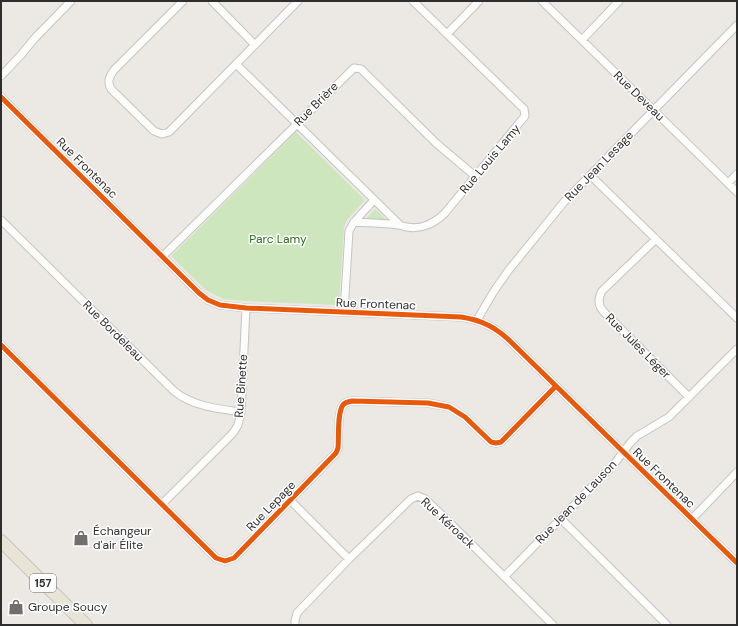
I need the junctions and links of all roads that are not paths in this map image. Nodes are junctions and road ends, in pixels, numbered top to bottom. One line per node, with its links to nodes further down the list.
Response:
1 (71, 1): 14 (street)
2 (183, 1): 13 (street)
3 (212, 1): 12 (street)
4 (298, 1): 12 (street)
5 (413, 1): 10 (street, Rue Louis Lamy)
6 (479, 1): 10 (street)
7 (542, 1): 11 (street, Rue Deveau)
8 (619, 1): 11 (street)
9 (737, 25): 16 (street, Rue Jean Lesage)
10 (447, 34): 20 (street, Rue Louis Lamy)
11 (582, 40): 16 (street, Rue Deveau)
12 (255, 45): 13 (street)
13 (236, 64): 17 (street)
14 (1, 76)
15 (1, 97): 28 (street, Rue Frontenac)
16 (653, 110): 19 (street, Rue Jean Lesage); 21 (street, Rue Deveau)
17 (297, 123): 20 (street, Rue Brière); 23 (street); 28 (street, Rue Brière)
18 (737, 174): 21 (street)
19 (590, 175): 27 (street); 32 (street, Rue Jean Lesage)
20 (475, 176): 26 (street, Rue Louis Lamy)
21 (728, 183): 22 (street, Rue Deveau)
22 (737, 192)
23 (374, 200): 25 (street); 26 (street)
24 (1, 220): 37 (street, Rue Bordeleau)
25 (354, 222): 26 (street, Rue Louis Lamy); 30 (street)
26 (400, 225)
27 (656, 239): 31 (street); 36 (street, Rue Jules Léger)
28 (162, 257): 29 (street, Rue Frontenac)
29 (246, 308): 30 (street, Rue Frontenac); 37 (street, Rue Binette)
30 (344, 312): 32 (street, Rue Frontenac)
31 (737, 318)
32 (477, 320): 35 (street, Rue Frontenac)
33 (1, 345): 41 (street, Rue Lepage)
34 (737, 349): 36 (street, Rue Jean de Lauson)
35 (556, 386): 38 (street, Rue Frontenac); 40 (street, Rue Lepage)
36 (689, 397): 38 (street, Rue Jean de Lauson)
37 (241, 412): 41 (street, Rue Binette)
38 (623, 452): 42 (street, Rue Jean de Lauson); 43 (street, Rue Frontenac)
39 (737, 472): 43 (street)
40 (291, 501): 41 (street, Rue Lepage); 45 (street)
41 (162, 504)
42 (561, 519): 47 (street, Rue Jean de Lauson); 51 (street)
43 (692, 519): 46 (street, Rue Frontenac)
44 (1, 541): 49 (main road, 157)
45 (349, 559): 47 (street, Rue Kéroack); 48 (street, Rue Kéroack)
46 (737, 563)
47 (504, 576): 50 (street, Rue Kéroack)
48 (295, 623)
49 (86, 625)
50 (553, 625)
51 (667, 625)

